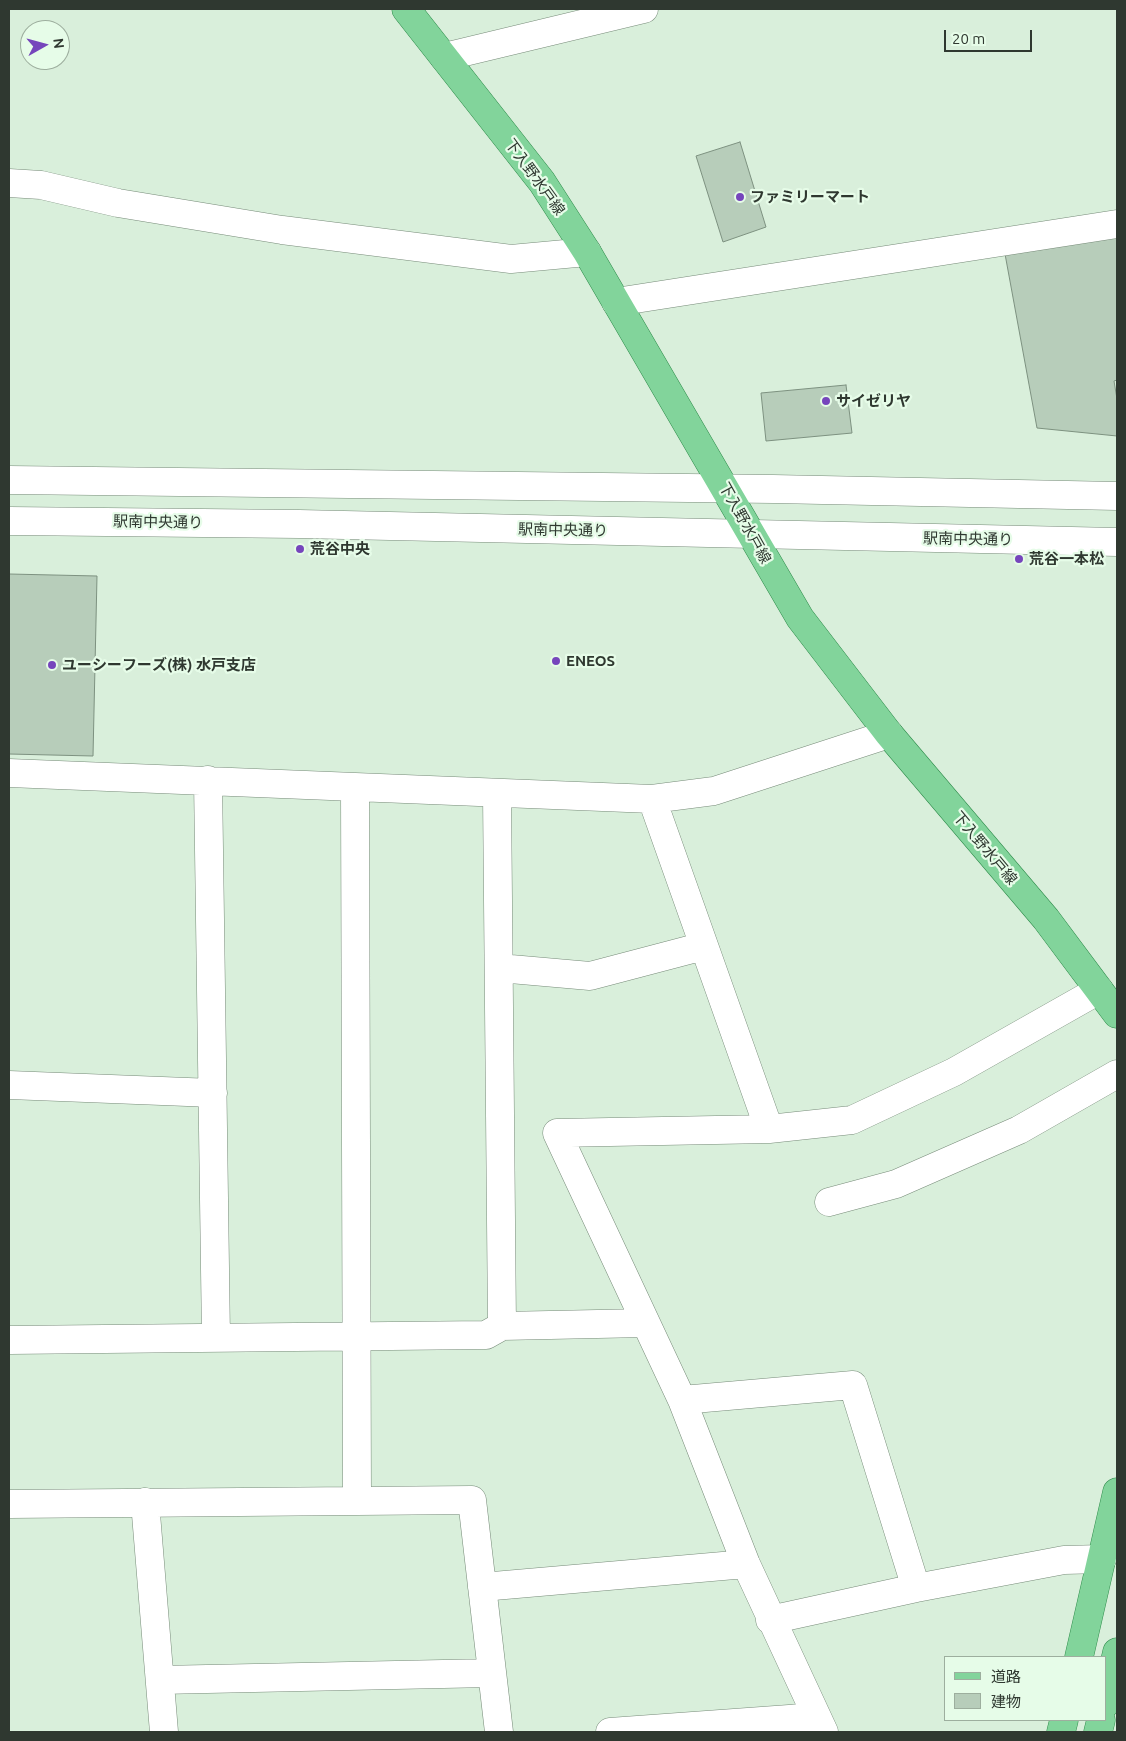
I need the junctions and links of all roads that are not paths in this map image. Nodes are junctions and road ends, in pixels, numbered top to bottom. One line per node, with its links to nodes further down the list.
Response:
1 (406, 9): 3 (main road, 下入野水戸線)
2 (644, 9): 3 (street)
3 (444, 57): 6 (main road, 下入野水戸線)
4 (9, 183): 6 (street)
5 (1117, 224): 7 (street)
6 (588, 252): 7 (main road, 下入野水戸線)
7 (616, 302): 9 (main road, 下入野水戸線)
8 (9, 480): 9 (street)
9 (726, 489): 10 (street); 12 (main road, 下入野水戸線)
10 (1117, 496)
11 (9, 521): 12 (street, 駅南中央通り)
12 (752, 535): 13 (street, 駅南中央通り); 14 (main road, 下入野水戸線)
13 (1117, 542)
14 (889, 734): 19 (street); 22 (main road, 下入野水戸線)
15 (9, 773): 16 (street)
16 (208, 780): 17 (street); 26 (street)
17 (355, 789): 18 (street); 31 (street)
18 (497, 794): 19 (street); 21 (street)
19 (652, 799): 20 (street)
20 (704, 946): 21 (street); 27 (street)
21 (499, 968): 30 (street)
22 (1099, 990): 23 (main road, 下入野水戸線); 27 (street)
23 (1117, 1014)
24 (1117, 1074): 28 (street)
25 (9, 1085): 26 (street)
26 (213, 1093): 32 (street)
27 (769, 1130): 29 (street)
28 (829, 1202)
29 (645, 1323): 30 (street); 34 (street)
30 (502, 1326): 31 (street)
31 (356, 1336): 32 (street); 36 (street)
32 (216, 1338): 33 (street)
33 (9, 1340)
34 (682, 1400): 40 (street); 42 (street)
35 (1117, 1492): 39 (main road)
36 (357, 1500): 37 (street); 41 (street)
37 (145, 1502): 38 (street); 47 (street)
38 (9, 1504)
39 (1102, 1559): 42 (street); 45 (main road)
40 (746, 1564): 41 (street); 43 (street)
41 (482, 1587): 46 (street)
42 (916, 1588): 43 (street)
43 (770, 1620): 49 (street)
44 (1117, 1652): 48 (main road)
45 (1079, 1656)
46 (490, 1673): 47 (street); 51 (street)
47 (160, 1680): 50 (street)
48 (1106, 1700)
49 (820, 1725): 52 (street)
50 (164, 1732)
51 (499, 1732)
52 (610, 1732)

